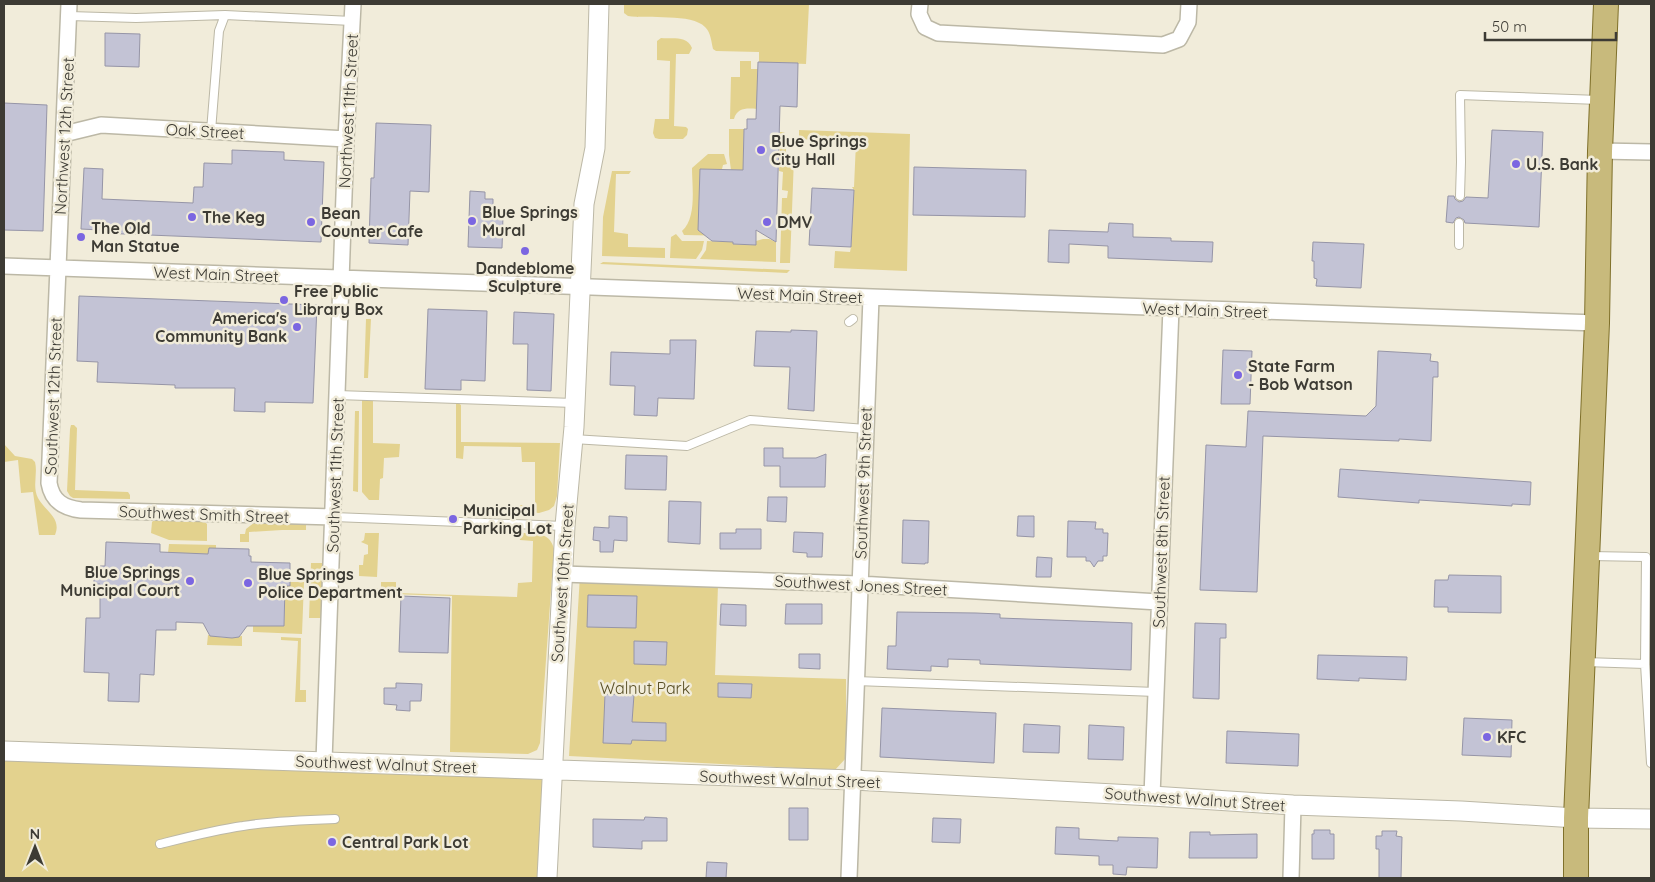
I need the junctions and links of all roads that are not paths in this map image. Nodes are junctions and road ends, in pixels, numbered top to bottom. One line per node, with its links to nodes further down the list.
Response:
1 (353, 4): 8 (street, Northwest 11th Street)
2 (599, 4): 21 (street, Southwest 10th Street)
3 (920, 4): 4 (street)
4 (1189, 4)
5 (1606, 4): 9 (main road)
6 (69, 10): 7 (lane); 11 (street, Northwest 12th Street)
7 (225, 14): 8 (lane); 10 (lane)
8 (352, 21): 12 (street, Northwest 11th Street)
9 (1602, 100): 13 (main road); 15 (lane)
10 (211, 131): 11 (street, Oak Street); 12 (street, Oak Street)
11 (64, 134): 19 (street, Northwest 12th Street)
12 (346, 139): 20 (street, Northwest 11th Street)
13 (1600, 151): 14 (street); 24 (main road)
14 (1651, 152)
15 (1460, 196)
16 (1459, 223): 17 (lane)
17 (1459, 245)
18 (4, 266): 19 (street, West Main Street)
19 (58, 268): 20 (street, West Main Street); 29 (street, Southwest 12th Street)
20 (341, 278): 21 (street, West Main Street); 25 (street, Southwest 11th Street)
21 (580, 287): 22 (street, West Main Street); 26 (street, Southwest 10th Street)
22 (871, 298): 23 (street, West Main Street); 27 (street, Southwest 9th Street)
23 (1171, 308): 24 (street, West Main Street); 35 (street, Southwest 8th Street)
24 (1597, 324): 32 (main road)
25 (337, 395): 26 (lane); 30 (street, Southwest 11th Street)
26 (574, 403): 28 (street, Southwest 10th Street)
27 (866, 429): 28 (lane); 34 (street, Southwest 9th Street)
28 (573, 439): 31 (street, Southwest 10th Street)
29 (74, 509): 30 (street, Southwest Smith Street)
30 (334, 518): 31 (lane); 41 (street, Southwest 11th Street)
31 (565, 526): 33 (street, Southwest 10th Street)
32 (1588, 556): 36 (main road); 37 (lane)
33 (562, 574): 34 (street, Southwest Jones Street); 43 (street, Southwest 10th Street)
34 (859, 584): 35 (street, Southwest Jones Street); 38 (street, Southwest 9th Street)
35 (1159, 602): 39 (street, Southwest 8th Street)
36 (1583, 662): 37 (lane); 47 (main road)
37 (1648, 667): 42 (lane)
38 (856, 681): 39 (lane); 44 (street, Southwest 9th Street)
39 (1156, 692): 45 (street, Southwest 8th Street)
40 (4, 750): 41 (street, Southwest Walnut Street)
41 (324, 761): 43 (street, Southwest Walnut Street)
42 (1651, 763)
43 (551, 771): 44 (street, Southwest Walnut Street); 51 (street, Southwest 10th Street)
44 (853, 780): 45 (street, Southwest Walnut Street); 52 (street, Southwest 9th Street)
45 (1152, 796): 46 (street, Southwest Walnut Street)
46 (1293, 805): 47 (street, Southwest Walnut Street); 53 (street)
47 (1576, 818): 48 (street, Southwest Walnut Street); 54 (main road)
48 (1651, 818)
49 (335, 819): 50 (lane)
50 (160, 844)
51 (547, 878)
52 (849, 878)
53 (1291, 878)
54 (1576, 878)

